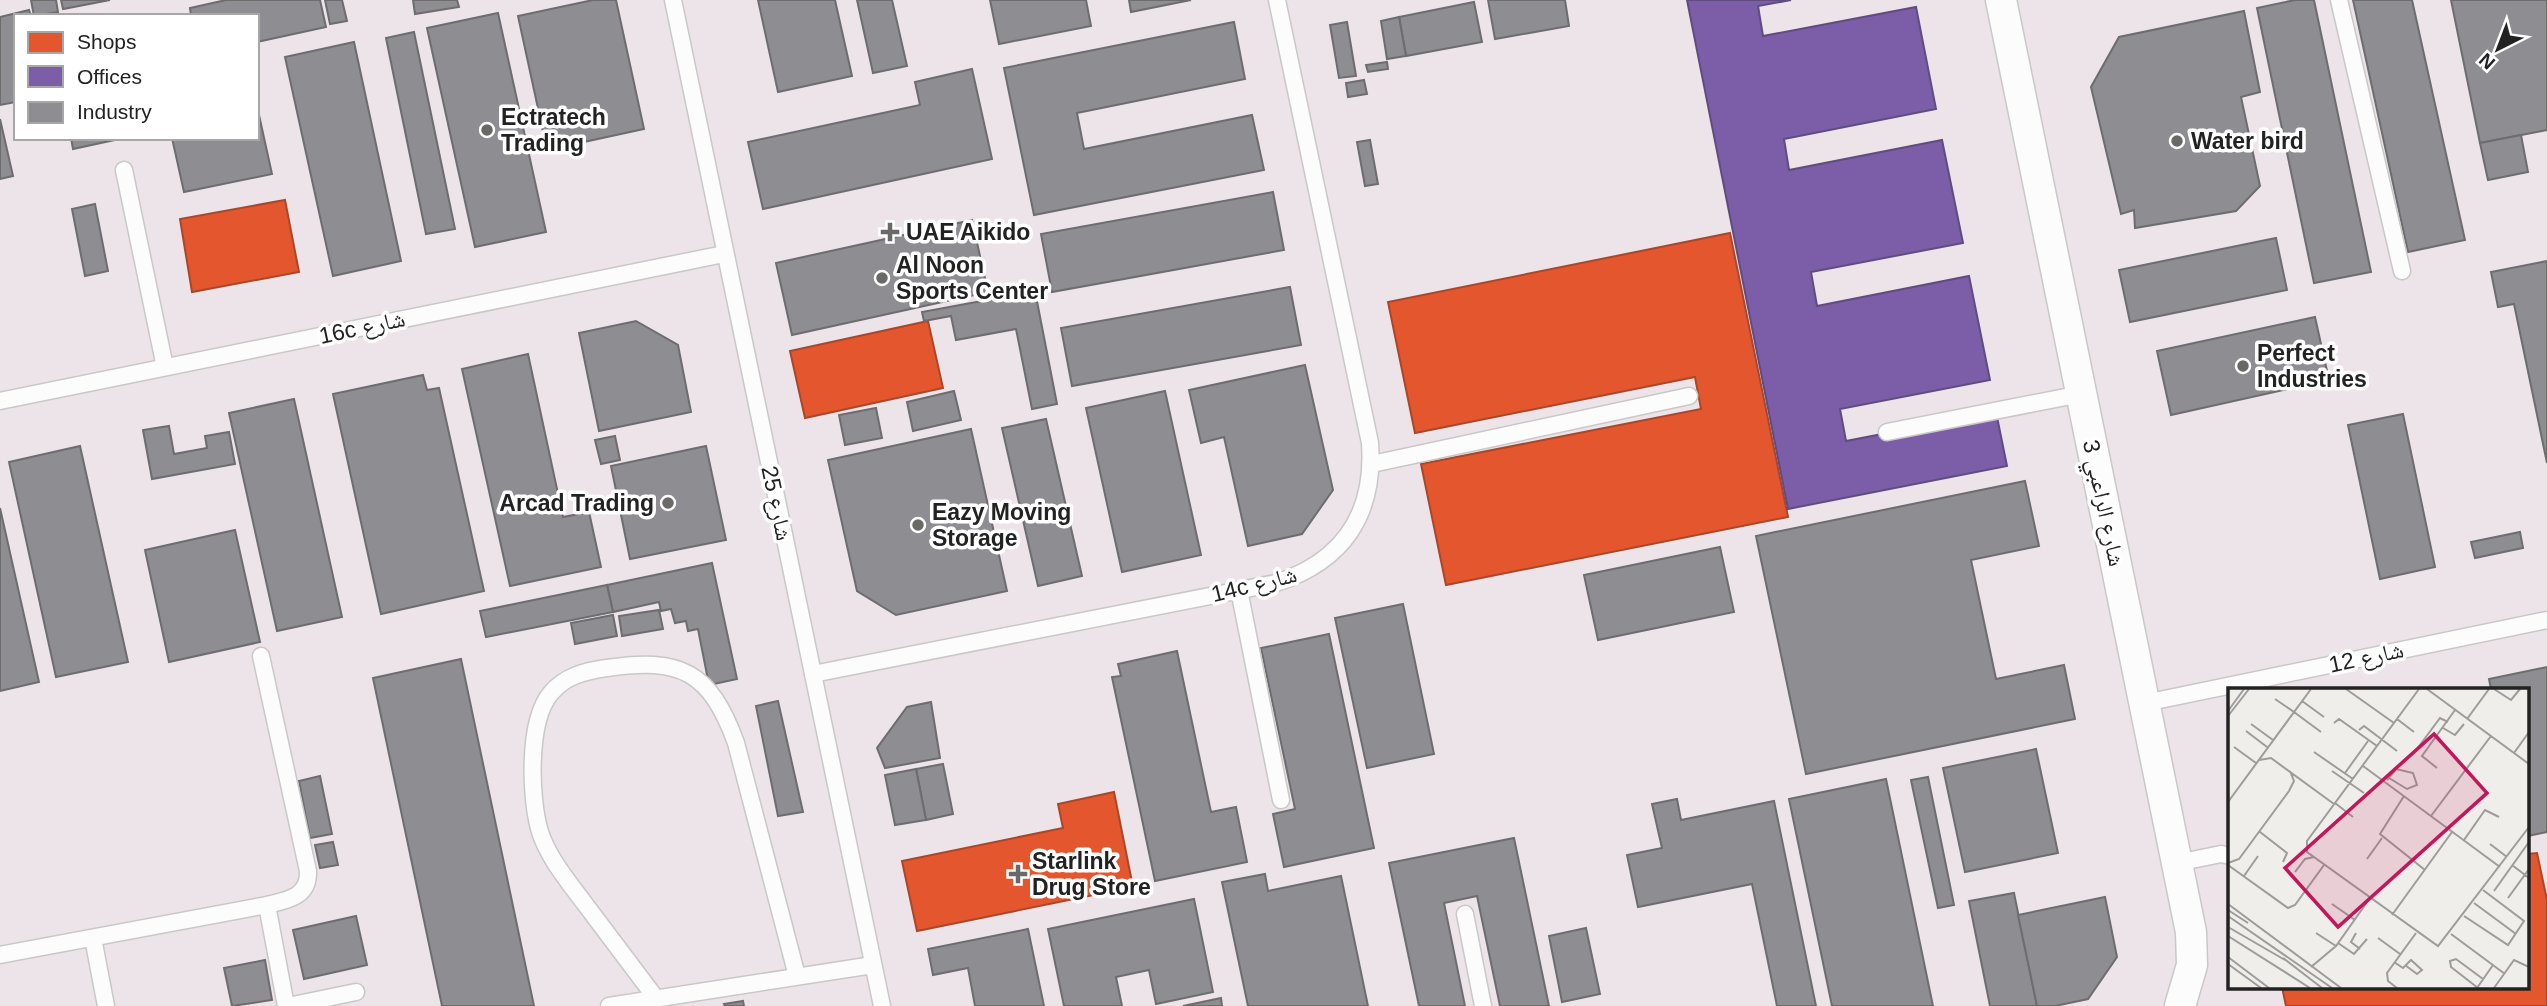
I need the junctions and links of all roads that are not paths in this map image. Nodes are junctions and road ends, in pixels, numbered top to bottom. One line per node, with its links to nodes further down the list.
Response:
1 (673, 0): 6 (lane, شارع 25)
2 (1277, 0): 13 (lane, 14c شارع)
3 (2339, 0): 7 (lane)
4 (2006, 1): 9 (street, شارع الراعبي 3)
5 (124, 170): 8 (lane)
6 (724, 254): 8 (lane, 16c شارع); 17 (lane, شارع 25)
7 (2402, 271)
8 (165, 368): 11 (lane, 16c شارع)
9 (2081, 394): 12 (lane); 18 (street, شارع الراعبي 3)
10 (1689, 396): 13 (lane)
11 (0, 401)
12 (1887, 432)
13 (1371, 464): 14 (lane, 14c شارع)
14 (1239, 590): 17 (lane, 14c شارع); 19 (lane)
15 (2547, 620): 18 (lane, شارع 12)
16 (261, 656): 22 (lane)
17 (813, 674): 26 (lane, شارع 25)
18 (2144, 703): 21 (street, شارع الراعبي 3)
19 (1281, 800)
20 (2228, 856): 21 (lane)
21 (2177, 863): 35 (street, شارع الراعبي 3)
22 (267, 905): 24 (lane); 31 (lane)
23 (1465, 914): 34 (lane)
24 (93, 938): 25 (lane); 30 (lane)
25 (0, 955)
26 (873, 965): 27 (lane); 33 (lane, شارع 25)
27 (797, 976): 29 (lane); 29 (lane)
28 (356, 992): 31 (lane)
29 (655, 997): 32 (lane)
30 (106, 1006)
31 (287, 1006)
32 (609, 1006)
33 (882, 1006)
34 (1483, 1006)
35 (2180, 1006)

